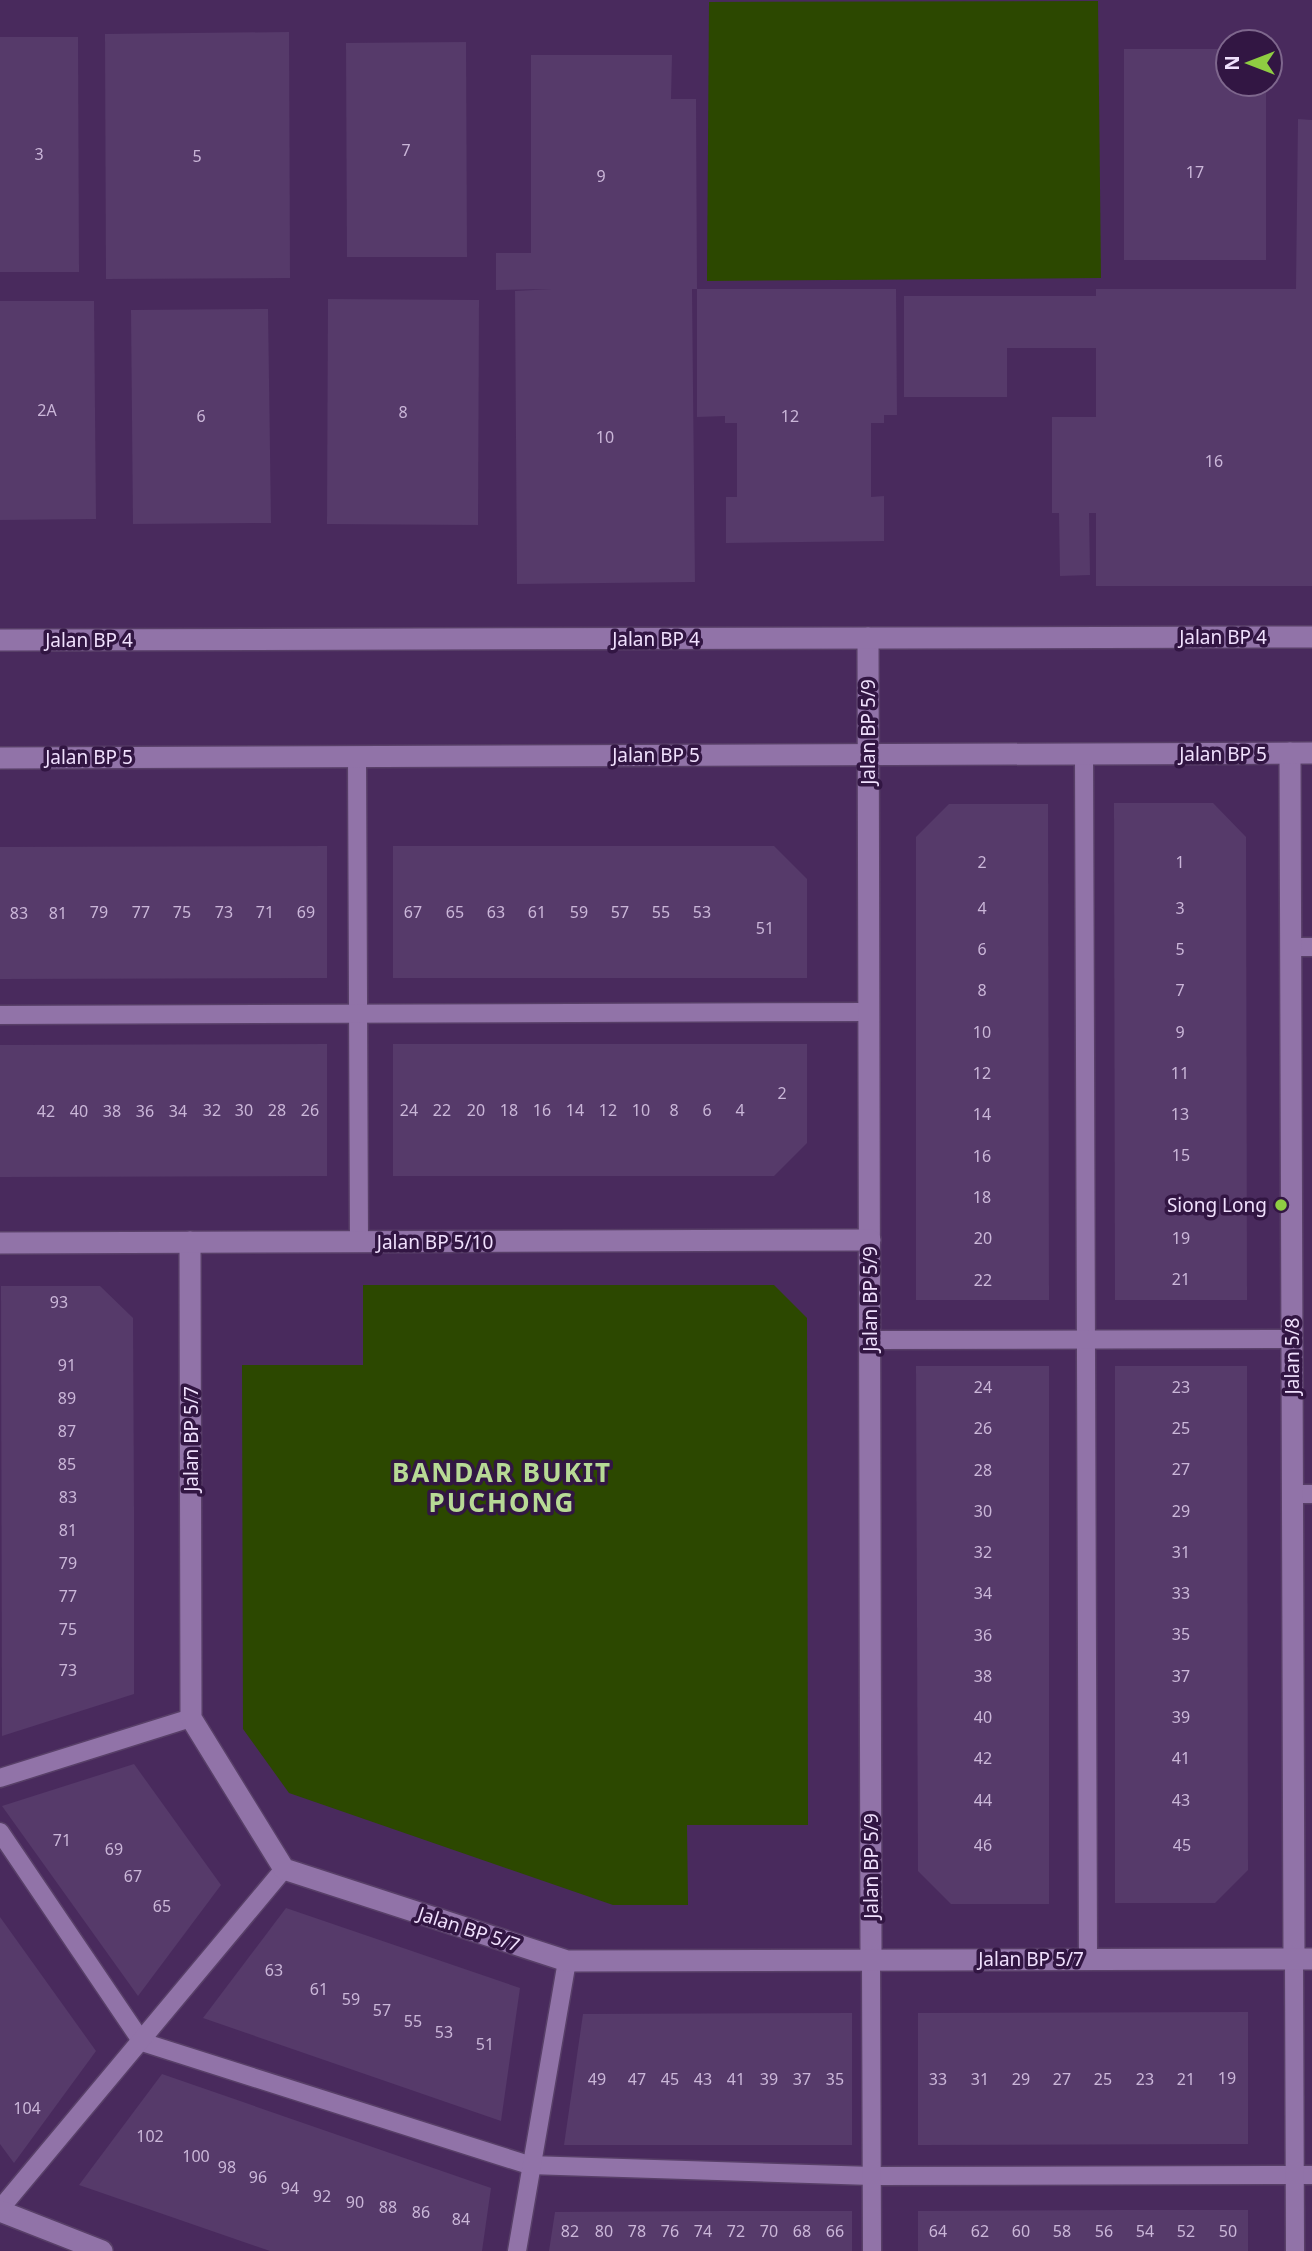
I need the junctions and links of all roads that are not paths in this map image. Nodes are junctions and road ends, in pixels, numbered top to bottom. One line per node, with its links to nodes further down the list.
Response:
1 (1312, 637): 2 (street, Jalan BP 4)
2 (868, 638): 3 (street, Jalan BP 4); 7 (street, Jalan BP 5/9)
3 (0, 640)
4 (1290, 753): 5 (street, Jalan BP 5); 6 (street, Jalan BP 5); 10 (street, Jalan 5/8)
5 (1312, 753)
6 (1084, 754): 7 (street, Jalan BP 5); 18 (lane)
7 (868, 755): 8 (street, Jalan BP 5); 11 (street, Jalan BP 5/9)
8 (357, 757): 9 (street, Jalan BP 5); 12 (lane)
9 (0, 758)
10 (1301, 947): 19 (street, Jalan 5/8)
11 (869, 1012): 12 (lane); 14 (street, Jalan BP 5/9)
12 (358, 1014): 13 (lane); 16 (lane)
13 (0, 1015)
14 (870, 1240): 16 (street, Jalan BP 5/10); 20 (street, Jalan BP 5/9)
15 (190, 1242): 16 (street, Jalan BP 5/10); 17 (street, Jalan BP 5/10); 22 (street, Jalan BP 5/7)
16 (359, 1242)
17 (0, 1243)
18 (1086, 1339): 19 (lane); 20 (lane); 26 (lane)
19 (1292, 1339): 21 (street, Jalan 5/8)
20 (870, 1340): 28 (street, Jalan BP 5/9)
21 (1302, 1494): 27 (street, Jalan 5/8)
22 (191, 1718): 23 (lane); 25 (street)
23 (0, 1777)
24 (0, 1832): 30 (lane)
25 (284, 1869): 29 (street, Jalan BP 5/7); 30 (lane)
26 (1088, 1959): 27 (street, Jalan BP 5/7); 28 (street, Jalan BP 5/7)
27 (1303, 1959): 32 (lane)
28 (872, 1960): 29 (street, Jalan BP 5/7); 33 (lane)
29 (567, 1961): 31 (lane)
30 (142, 2042): 31 (lane); 34 (lane)
31 (529, 2165): 33 (lane); 36 (lane)
32 (1303, 2175): 33 (lane); 38 (lane)
33 (872, 2176): 37 (lane)
34 (0, 2210): 35 (street)
35 (102, 2251)
36 (517, 2251)
37 (872, 2251)
38 (1295, 2251)

